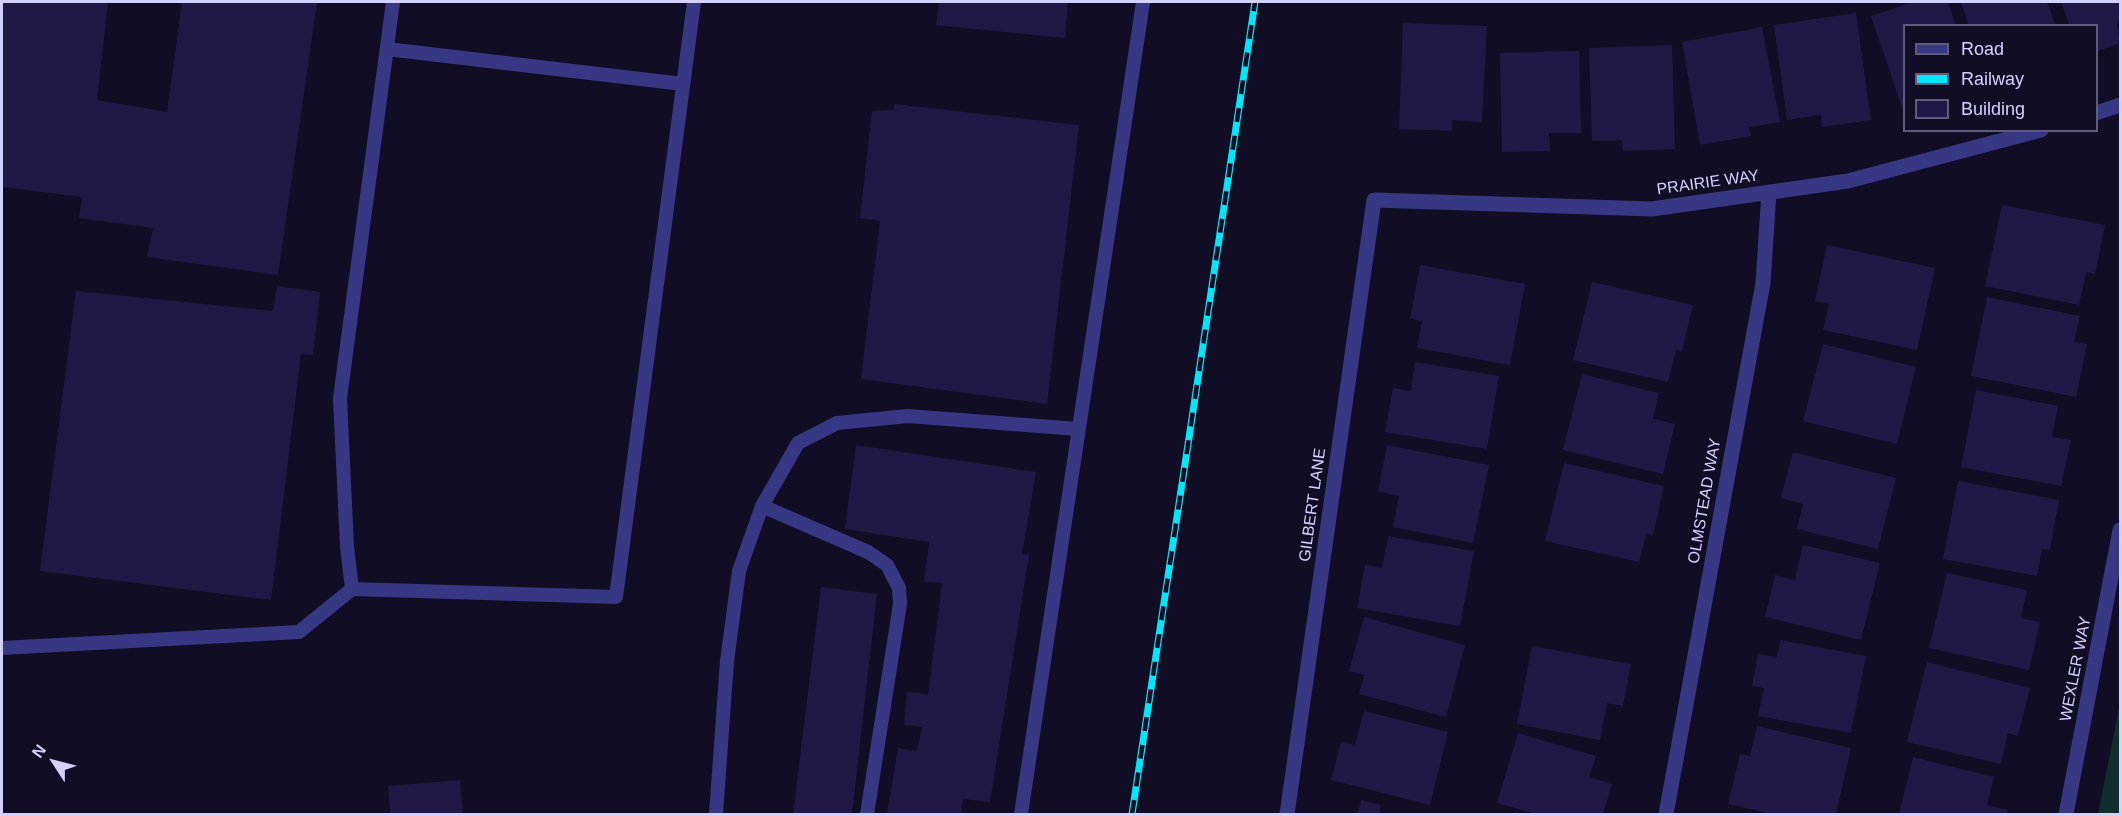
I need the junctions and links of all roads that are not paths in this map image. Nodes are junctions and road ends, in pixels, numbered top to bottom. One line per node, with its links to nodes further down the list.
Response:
1 (393, 2): 4 (lane)
2 (694, 2): 5 (lane)
3 (1143, 2): 11 (lane)
4 (387, 49): 5 (lane); 14 (lane)
5 (683, 84): 14 (lane)
6 (2121, 105): 7 (street)
7 (2098, 113)
8 (2033, 132): 9 (street, PRAIRIE WAY)
9 (1769, 192): 10 (street, PRAIRIE WAY); 20 (street, OLMSTEAD WAY)
10 (1374, 200): 19 (street, GILBERT LANE)
11 (1078, 429): 12 (lane); 18 (lane)
12 (762, 506): 16 (lane); 17 (lane)
13 (2121, 530): 21 (street, WEXLER WAY)
14 (352, 589): 15 (lane)
15 (2, 648)
16 (716, 814)
17 (867, 814)
18 (1021, 814)
19 (1287, 814)
20 (1666, 814)
21 (2066, 814)

